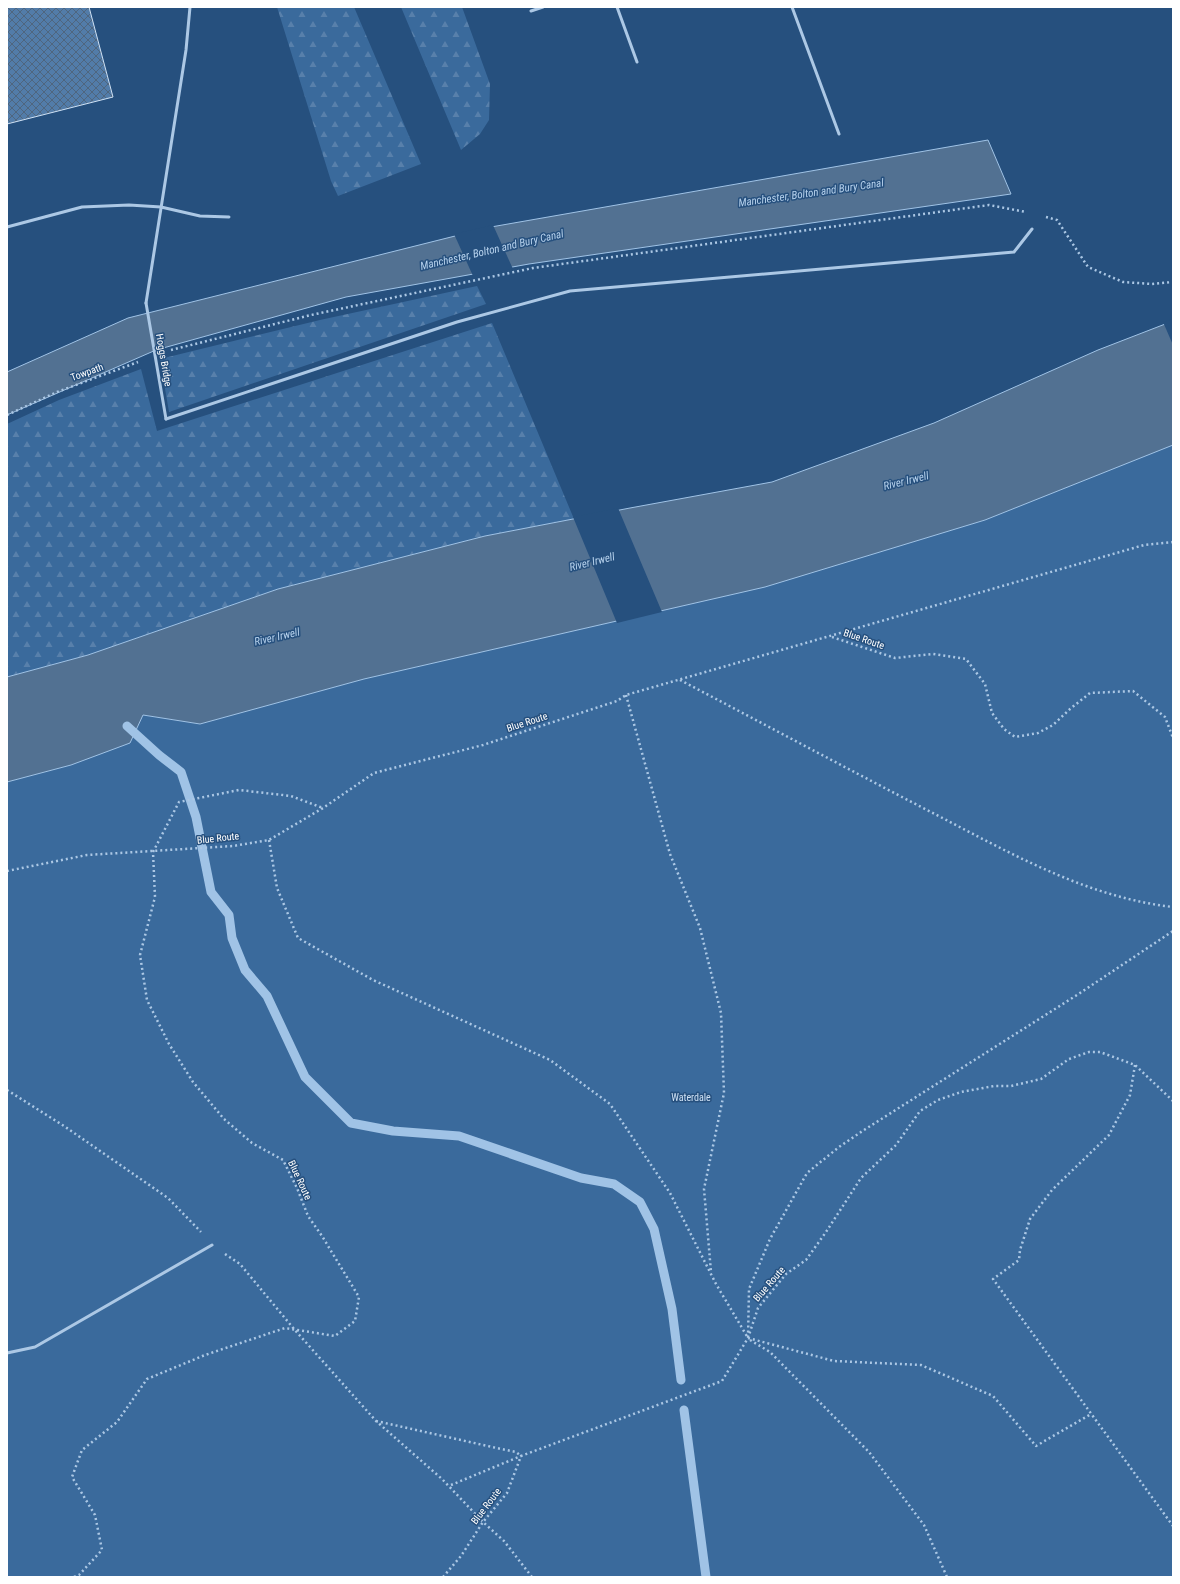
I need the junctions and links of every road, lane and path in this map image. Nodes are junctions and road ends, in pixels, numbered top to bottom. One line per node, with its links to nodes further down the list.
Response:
1 (190, 7): 8 (lane, Hoggs Bridge)
2 (543, 7): 5 (lane)
3 (617, 7): 6 (lane)
4 (792, 7): 7 (lane)
5 (531, 11)
6 (637, 62)
7 (839, 134)
8 (161, 206): 9 (lane); 10 (lane); 11 (lane, Hoggs Bridge, bridge)
9 (229, 217)
10 (7, 227)
11 (1032, 229)
12 (173, 349): 13 (path)
13 (166, 352)
14 (144, 360): 15 (path, Towpath)
15 (7, 415)
16 (1173, 542): 17 (path)
17 (832, 637): 18 (path, Blue Route); 20 (path, Blue Route)
18 (680, 680): 19 (path, Blue Route); 25 (path)
19 (626, 695): 21 (path, Blue Route); 31 (path)
20 (1173, 738)
21 (323, 808): 22 (path, Blue Route); 23 (path)
22 (270, 840): 23 (path, Blue Route); 31 (path)
23 (153, 852): 24 (path); 32 (path, Blue Route)
24 (7, 871)
25 (1173, 907)
26 (1173, 931): 33 (path)
27 (1135, 1064): 29 (path, Blue Route); 33 (path, Blue Route); 35 (path)
28 (7, 1090): 30 (path)
29 (1173, 1101)
30 (212, 1245): 32 (path); 34 (lane)
31 (711, 1274): 33 (path)
32 (294, 1329): 36 (path); 41 (path, Blue Route)
33 (748, 1338): 35 (path); 37 (path, Blue Route); 44 (path)
34 (7, 1353)
35 (1091, 1414): 40 (path)
36 (376, 1421): 37 (path); 39 (path)
37 (521, 1456): 38 (path); 39 (path, Blue Route)
38 (451, 1485)
39 (482, 1522): 42 (path, Blue Route); 43 (path)
40 (1173, 1526)
41 (74, 1577)
42 (443, 1577)
43 (532, 1577)
44 (947, 1577)

